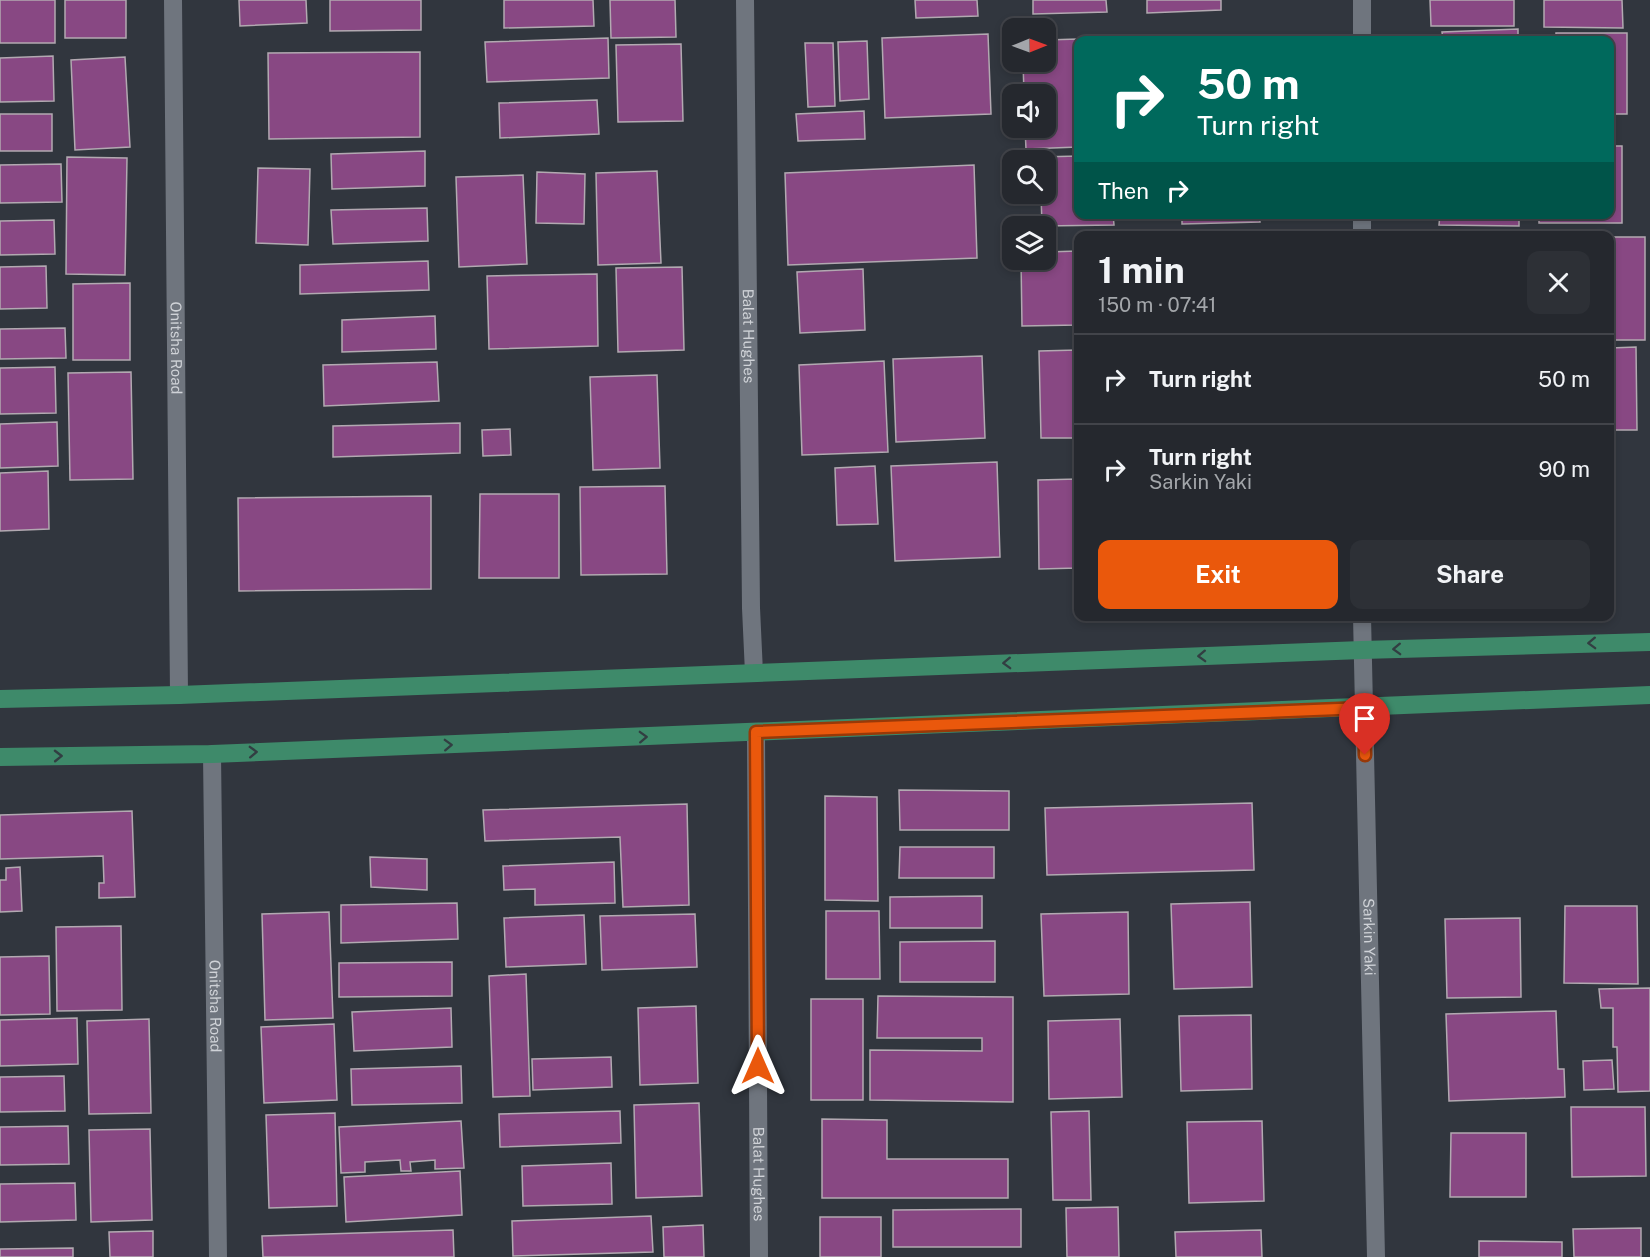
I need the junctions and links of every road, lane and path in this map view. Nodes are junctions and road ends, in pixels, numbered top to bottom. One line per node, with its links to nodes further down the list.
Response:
1 (173, 0): 9 (street, Onitsha Road)
2 (745, 0): 8 (street, Balat Hughes)
3 (1362, 0): 4 (street)
4 (1362, 36)
5 (1362, 621): 7 (street, Sarkin Yaki)
6 (1650, 642): 7 (main road, one-way to 7)
7 (1362, 650): 8 (main road, one-way to 8); 12 (street, Sarkin Yaki)
8 (754, 673): 9 (main road)
9 (178, 695): 11 (main road)
10 (1650, 695): 12 (main road)
11 (0, 699)
12 (1364, 708): 13 (main road); 18 (street, Sarkin Yaki)
13 (756, 732): 14 (main road, one-way to 13); 17 (street, Balat Hughes)
14 (212, 754): 15 (main road, one-way to 14); 16 (street, Onitsha Road)
15 (0, 757)
16 (218, 1257)
17 (759, 1257)
18 (1376, 1257)

